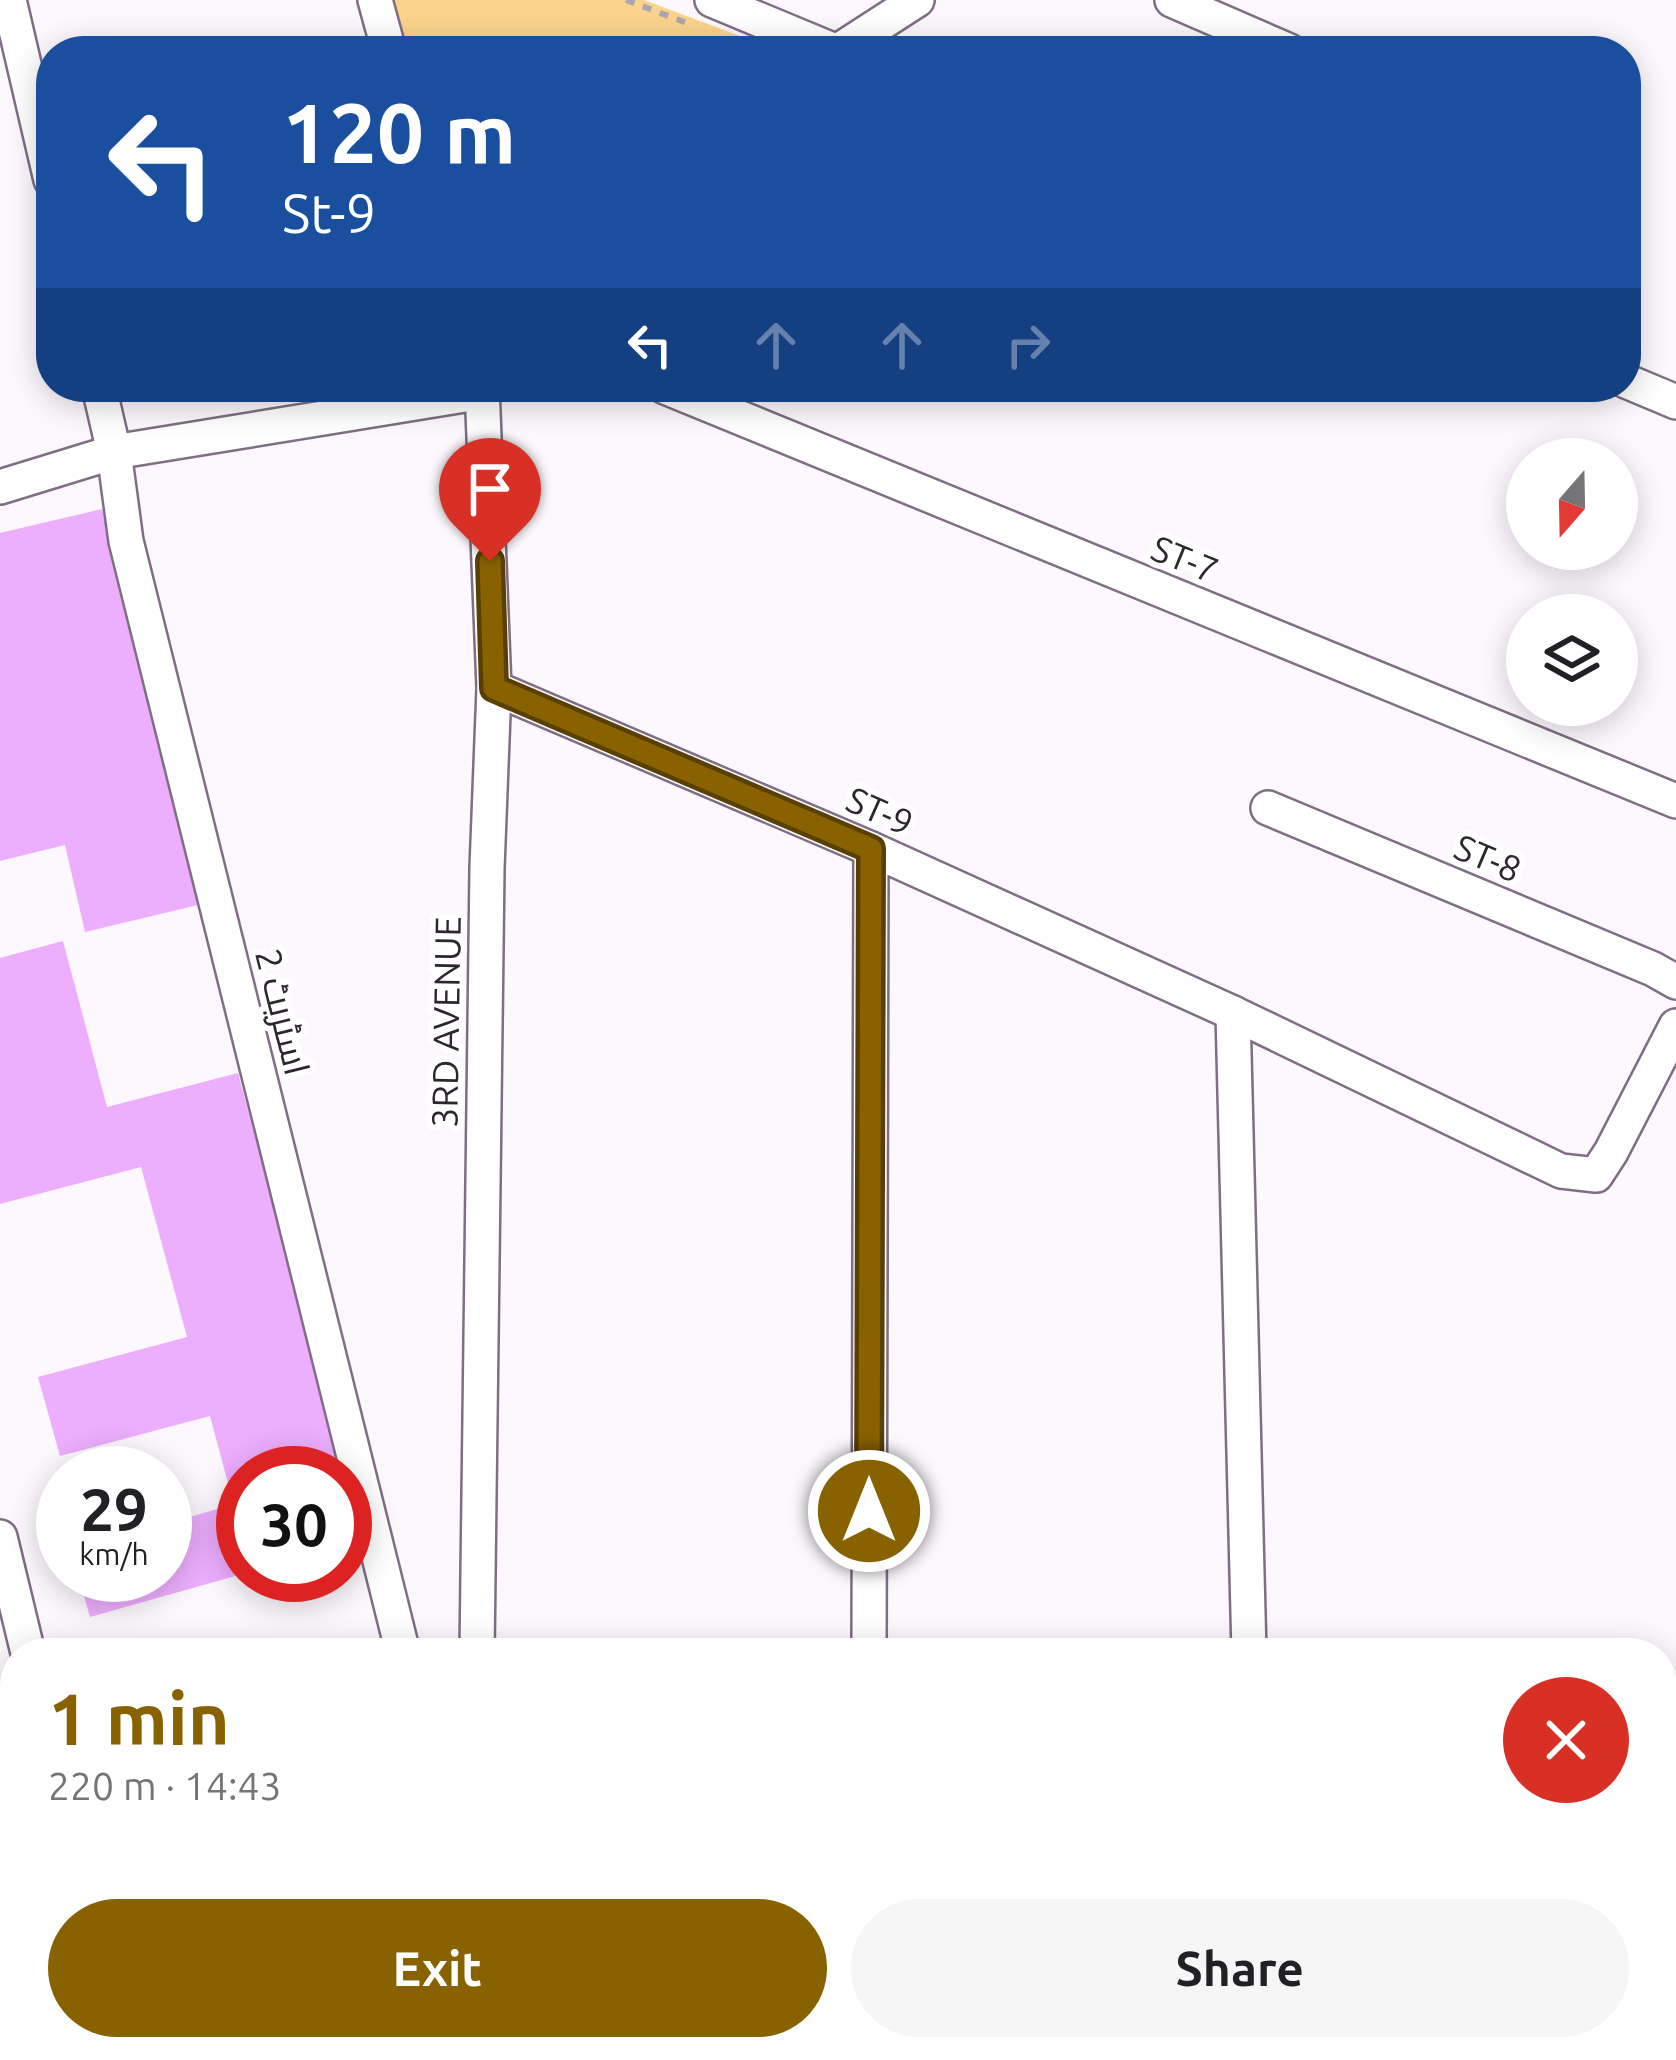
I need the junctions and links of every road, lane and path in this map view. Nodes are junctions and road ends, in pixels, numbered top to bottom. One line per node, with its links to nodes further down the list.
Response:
1 (9, 0): 10 (street)
2 (375, 0): 6 (street)
3 (712, 0): 7 (street)
4 (917, 0): 8 (street)
5 (1172, 0): 9 (street)
6 (385, 36)
7 (800, 36)
8 (861, 36)
9 (1255, 36)
10 (36, 116)
11 (1641, 387): 16 (street)
12 (102, 402): 17 (street, اسٹریٹ 2)
13 (408, 402): 17 (street)
14 (485, 402): 19 (street, 3RD AVENUE)
15 (702, 402): 20 (street, ST-7)
16 (1676, 402)
17 (114, 452): 18 (street); 28 (street, اسٹریٹ 2)
18 (0, 488)
19 (494, 688): 22 (street, ST-9); 29 (street, 3RD AVENUE)
20 (1676, 801)
21 (1268, 808): 23 (street, ST-8)
22 (871, 849): 24 (street, ST-9); 30 (street)
23 (1676, 982)
24 (1232, 1013): 25 (street, ST-9); 31 (street)
25 (1676, 1026)
26 (0, 1537): 27 (street)
27 (24, 1638)
28 (400, 1638)
29 (477, 1638)
30 (869, 1638)
31 (1249, 1638)

